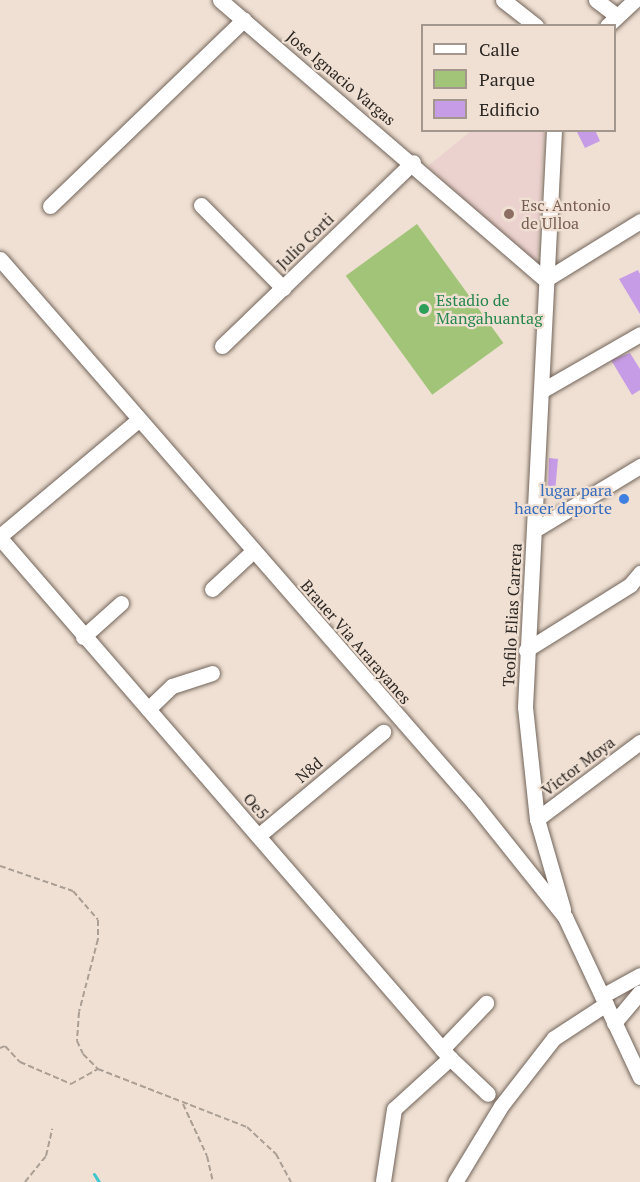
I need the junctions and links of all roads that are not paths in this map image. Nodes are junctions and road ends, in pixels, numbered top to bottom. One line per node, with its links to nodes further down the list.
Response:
1 (220, 0): 5 (street, Jose Ignacio Vargas)
2 (503, 0): 7 (street)
3 (596, 0): 6 (street)
4 (635, 0): 6 (street)
5 (244, 19): 9 (street, Jose Ignacio Vargas); 11 (street)
6 (612, 21)
7 (533, 24)
8 (554, 132): 14 (street, Teofilo Elias Carrera)
9 (413, 162): 14 (street, Jose Ignacio Vargas); 15 (street, Julio Corti)
10 (201, 205): 15 (street)
11 (50, 206)
12 (640, 221): 14 (street)
13 (0, 259): 19 (street, Brauer Via Ararayanes)
14 (545, 280): 18 (street, Teofilo Elias Carrera)
15 (283, 288): 17 (street, Julio Corti)
16 (640, 334): 18 (street)
17 (222, 346)
18 (541, 391): 21 (street, Teofilo Elias Carrera)
19 (138, 420): 22 (street); 23 (street, Brauer Via Ararayanes)
20 (636, 471): 21 (street)
21 (536, 529): 28 (street, Teofilo Elias Carrera)
22 (0, 537): 27 (street, Oe5)
23 (253, 552): 25 (street); 35 (street, Brauer Via Ararayanes)
24 (640, 573): 28 (street)
25 (212, 589)
26 (121, 603): 27 (street)
27 (83, 637): 30 (street, Oe5)
28 (526, 650): 33 (street, Teofilo Elias Carrera)
29 (212, 673): 30 (street)
30 (148, 709): 34 (street, Oe5)
31 (383, 732): 34 (street, N8d)
32 (640, 742): 33 (street, Victor Moya)
33 (537, 819): 35 (street, Teofilo Elias Carrera)
34 (258, 836): 41 (street, Oe5)
35 (565, 917): 38 (street, Brauer Via Ararayanes)
36 (640, 975): 38 (street)
37 (640, 992): 40 (street)
38 (604, 1000): 40 (street, Brauer Via Ararayanes); 45 (street)
39 (486, 1003): 41 (street)
40 (614, 1023): 42 (street, Brauer Via Ararayanes)
41 (446, 1054): 43 (street, Oe5); 44 (street)
42 (640, 1077)
43 (488, 1094)
44 (383, 1181)
45 (455, 1182)

